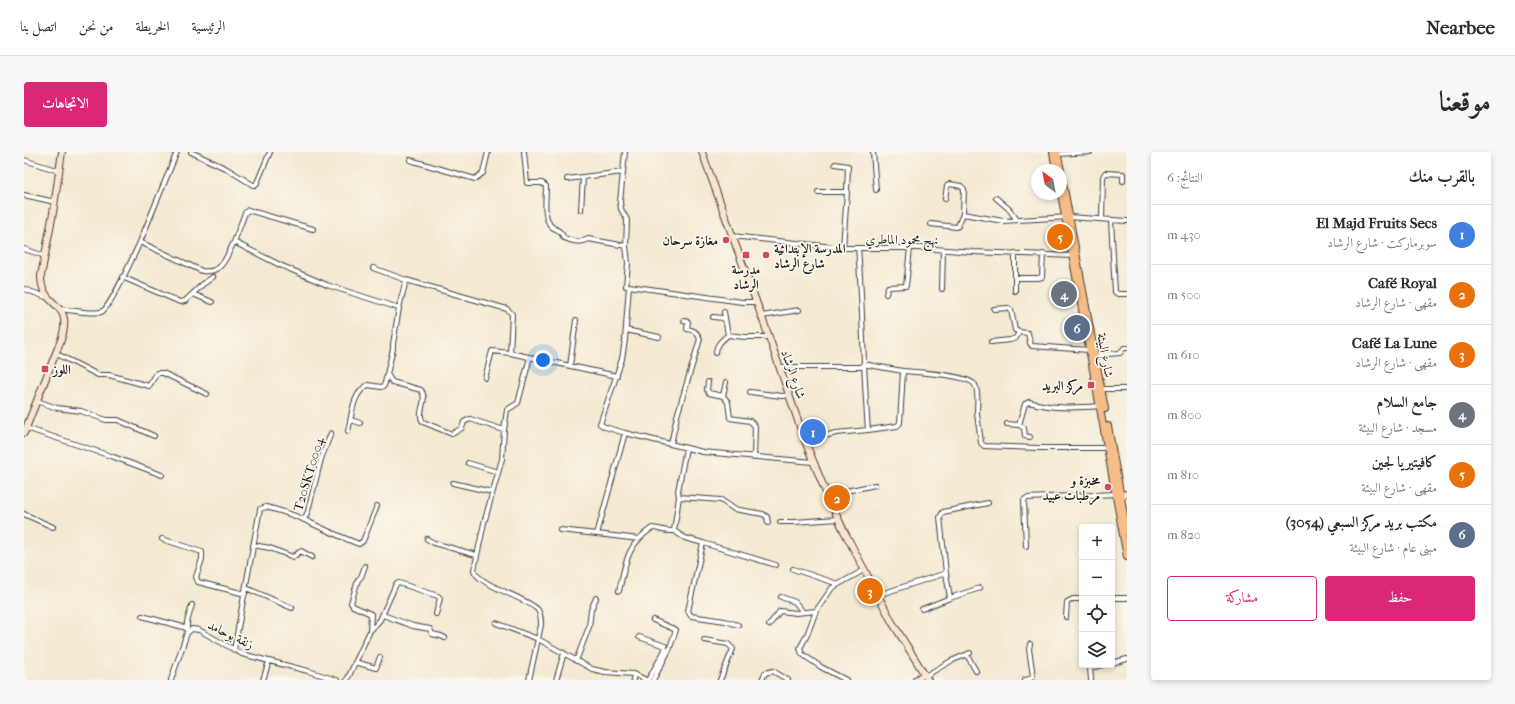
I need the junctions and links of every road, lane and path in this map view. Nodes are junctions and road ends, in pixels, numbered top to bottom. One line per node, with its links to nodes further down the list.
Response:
1 (62, 152): 17 (street)
2 (177, 152): 41 (street)
3 (191, 152): 4 (street)
4 (270, 152)
5 (488, 152): 13 (street)
6 (524, 152): 43 (street)
7 (625, 152): 18 (street)
8 (702, 152): 40 (street, شارع الرشاد)
9 (874, 152): 22 (street)
10 (1090, 152): 11 (street)
11 (1056, 153): 15 (main road); 16 (main road, شارع البيئة)
12 (24, 160): 17 (street)
13 (410, 160)
14 (835, 164): 24 (street)
15 (1056, 164)
16 (1059, 164)
17 (59, 171): 30 (street)
18 (623, 172): 19 (street); 43 (street)
19 (583, 177): 20 (street); 31 (street)
20 (567, 179)
21 (1123, 181): 34 (street)
22 (876, 190)
23 (818, 192): 24 (street)
24 (846, 192): 44 (street)
25 (24, 195): 30 (street)
26 (996, 198): 35 (street)
27 (945, 199): 32 (street)
28 (1063, 200): 33 (main road, شارع البيئة)
29 (1065, 200): 33 (main road, شارع البيئة)
30 (55, 202): 51 (street)
31 (581, 210)
32 (963, 214): 35 (street); 38 (street)
33 (1067, 217): 34 (street); 35 (street); 52 (main road, شارع البيئة)
34 (1102, 219): 36 (street)
35 (1017, 220)
36 (1111, 220): 37 (street); 64 (street)
37 (1127, 221)
38 (932, 224)
39 (313, 229): 42 (street)
40 (732, 236): 44 (street, نهج محمود الماطري); 67 (street, شارع الرشاد)
41 (140, 242): 42 (street); 54 (street)
42 (234, 242): 68 (street)
43 (626, 246): 58 (street)
44 (843, 248): 45 (street, نهج محمود الماطري)
45 (858, 248): 46 (street, نهج محمود الماطري); 91 (street)
46 (910, 248): 48 (street, نهج محمود الماطري); 63 (street)
47 (24, 249): 51 (street)
48 (943, 250): 49 (street, نهج محمود الماطري); 60 (street)
49 (1015, 254): 50 (street, نهج محمود الماطري); 56 (street)
50 (1043, 254): 52 (street, نهج محمود الماطري); 56 (street)
51 (45, 256): 65 (street)
52 (1074, 256): 85 (main road, شارع البيئة); 89 (main road, شارع البيئة)
53 (373, 268): 57 (street)
54 (122, 277): 62 (street); 69 (street)
55 (213, 277): 62 (street)
56 (1016, 277): 61 (street)
57 (406, 280): 68 (street); 87 (street)
58 (630, 286): 67 (street); 78 (street)
59 (24, 289): 65 (street)
60 (942, 289)
61 (1015, 290)
62 (193, 294): 66 (street)
63 (886, 294)
64 (1127, 294)
65 (46, 296): 69 (street)
66 (212, 302)
67 (757, 302): 73 (street, شارع الرشاد)
68 (399, 308): 95 (street)
69 (60, 309): 86 (street)
70 (994, 309): 79 (street)
71 (799, 310): 73 (street)
72 (724, 312): 76 (street)
73 (762, 316): 82 (street, شارع الرشاد)
74 (713, 317): 76 (street)
75 (576, 320): 92 (street)
76 (726, 320): 80 (street)
77 (684, 321): 122 (street)
78 (626, 330): 81 (street); 96 (street)
79 (1019, 332): 83 (street); 85 (street)
80 (728, 335): 82 (street); 88 (street)
81 (659, 337)
82 (769, 337): 93 (street, شارع الرشاد)
83 (991, 342)
84 (1127, 348): 89 (street)
85 (1089, 350): 100 (main road, شارع البيئة)
86 (56, 352): 103 (street); 106 (street)
87 (510, 353): 90 (street); 97 (street)
88 (716, 354)
89 (1095, 355): 100 (main road, شارع البيئة)
90 (530, 357): 92 (street); 114 (street)
91 (863, 365): 93 (street); 94 (street); 115 (street)
92 (570, 366): 96 (street)
93 (780, 367): 105 (street, شارع الرشاد)
94 (903, 371): 115 (street); 124 (street)
95 (387, 374): 108 (street); 114 (street)
96 (617, 376): 118 (street)
97 (485, 378)
98 (708, 382): 104 (street)
99 (726, 382): 104 (street)
100 (1098, 389): 101 (street); 107 (main road, شارع البيئة); 112 (main road, شارع البيئة)
101 (1127, 389)
102 (750, 392): 105 (street)
103 (207, 394)
104 (723, 396): 125 (street)
105 (790, 396): 121 (street, شارع الرشاد)
106 (36, 401): 113 (street); 119 (street)
107 (1100, 406): 111 (street); 112 (main road, شارع البيئة)
108 (351, 420): 109 (street); 116 (street)
109 (360, 423)
110 (1007, 424): 111 (street)
111 (1019, 425): 120 (street)
112 (1105, 425): 124 (main road, شارع البيئة); 134 (main road, شارع البيئة)
113 (25, 430): 129 (street)
114 (504, 430): 128 (street)
115 (868, 430): 121 (street)
116 (348, 431)
117 (331, 433): 140 (street, T20SKT0004)
118 (625, 433): 122 (street); 147 (street)
119 (154, 436)
120 (1030, 437)
121 (805, 441): 126 (street, شارع الرشاد)
122 (671, 444): 123 (street)
123 (686, 448): 125 (street); 135 (street)
124 (1107, 448): 134 (main road, شارع البيئة)
125 (754, 458): 126 (street)
126 (813, 462): 133 (street, شارع الرشاد)
127 (468, 463): 128 (street)
128 (498, 472): 132 (street)
129 (162, 475)
130 (453, 483): 132 (street)
131 (875, 485): 133 (street)
132 (492, 492): 154 (street)
133 (827, 495): 139 (street, شارع الرشاد)
134 (1120, 495): 146 (main road); 153 (street); 155 (main road)
135 (679, 497): 141 (street); 145 (street)
136 (988, 503): 161 (street)
137 (377, 506): 140 (street)
138 (24, 514): 143 (street)
139 (838, 519): 142 (street); 160 (street, شارع الرشاد)
140 (304, 520): 152 (street)
141 (768, 522)
142 (780, 522)
143 (53, 527)
144 (560, 530): 147 (street)
145 (674, 531): 150 (street); 151 (street)
146 (1127, 531)
147 (597, 534): 150 (street)
148 (162, 539): 166 (street)
149 (427, 539): 154 (street)
150 (639, 539): 165 (street)
151 (703, 543): 157 (street); 186 (street)
152 (253, 545): 156 (street); 163 (street)
153 (1026, 546)
154 (476, 555): 194 (street)
155 (1127, 557)
156 (312, 558)
157 (776, 565)
158 (364, 566): 190 (street)
159 (793, 569): 162 (street)
160 (864, 570): 162 (street); 167 (street, شارع الرشاد)
161 (946, 573): 167 (street); 170 (street)
162 (838, 584): 177 (street)
163 (246, 588): 166 (street); 175 (street)
164 (980, 588): 170 (street)
165 (619, 591)
166 (245, 594): 197 (street)
167 (878, 595): 208 (street, شارع الرشاد)
168 (781, 597): 178 (street)
169 (596, 598): 202 (street)
170 (950, 598): 176 (street)
171 (1115, 598): 172 (street)
172 (1127, 598)
173 (1079, 599): 182 (street)
174 (192, 605): 184 (street)
175 (292, 608)
176 (922, 609)
177 (816, 611): 178 (street); 221 (street)
178 (803, 612): 187 (street)
179 (383, 614): 180 (street); 190 (street); 193 (street)
180 (436, 614)
181 (142, 616): 188 (street)
182 (1066, 617)
183 (653, 620): 217 (street)
184 (187, 622): 188 (street); 189 (street)
185 (496, 623): 194 (street)
186 (738, 625)
187 (769, 625)
188 (187, 628): 191 (street)
189 (192, 629): 191 (street, زنقة بوحامد); 197 (street, زنقة بوحامد)
190 (370, 631): 203 (street)
191 (187, 633): 209 (street, زنقة بوحامد)
192 (639, 637): 216 (street)
193 (445, 638)
194 (538, 639): 198 (street); 213 (street)
195 (704, 640): 218 (street)
196 (1030, 644): 223 (street)
197 (234, 650): 201 (street, زنقة بوحامد)
198 (564, 653): 202 (street); 214 (street)
199 (380, 657): 203 (street)
200 (1127, 659): 204 (street)
201 (269, 661): 210 (street); 211 (street, زنقة بوحامد)
202 (576, 661): 207 (street)
203 (356, 662): 212 (street)
204 (1115, 662)
205 (1090, 668): 224 (street)
206 (976, 671): 208 (street)
207 (634, 674): 215 (street); 216 (street)
208 (925, 677): 222 (street)
209 (172, 680)
210 (263, 680)
211 (337, 680)
212 (347, 680)
213 (529, 680)
214 (556, 680)
215 (633, 680)
216 (647, 680)
217 (653, 680)
218 (720, 680)
219 (762, 680): 220 (street)
220 (788, 680)
221 (846, 680)
222 (916, 680)
223 (1025, 680)
224 (1091, 680)

